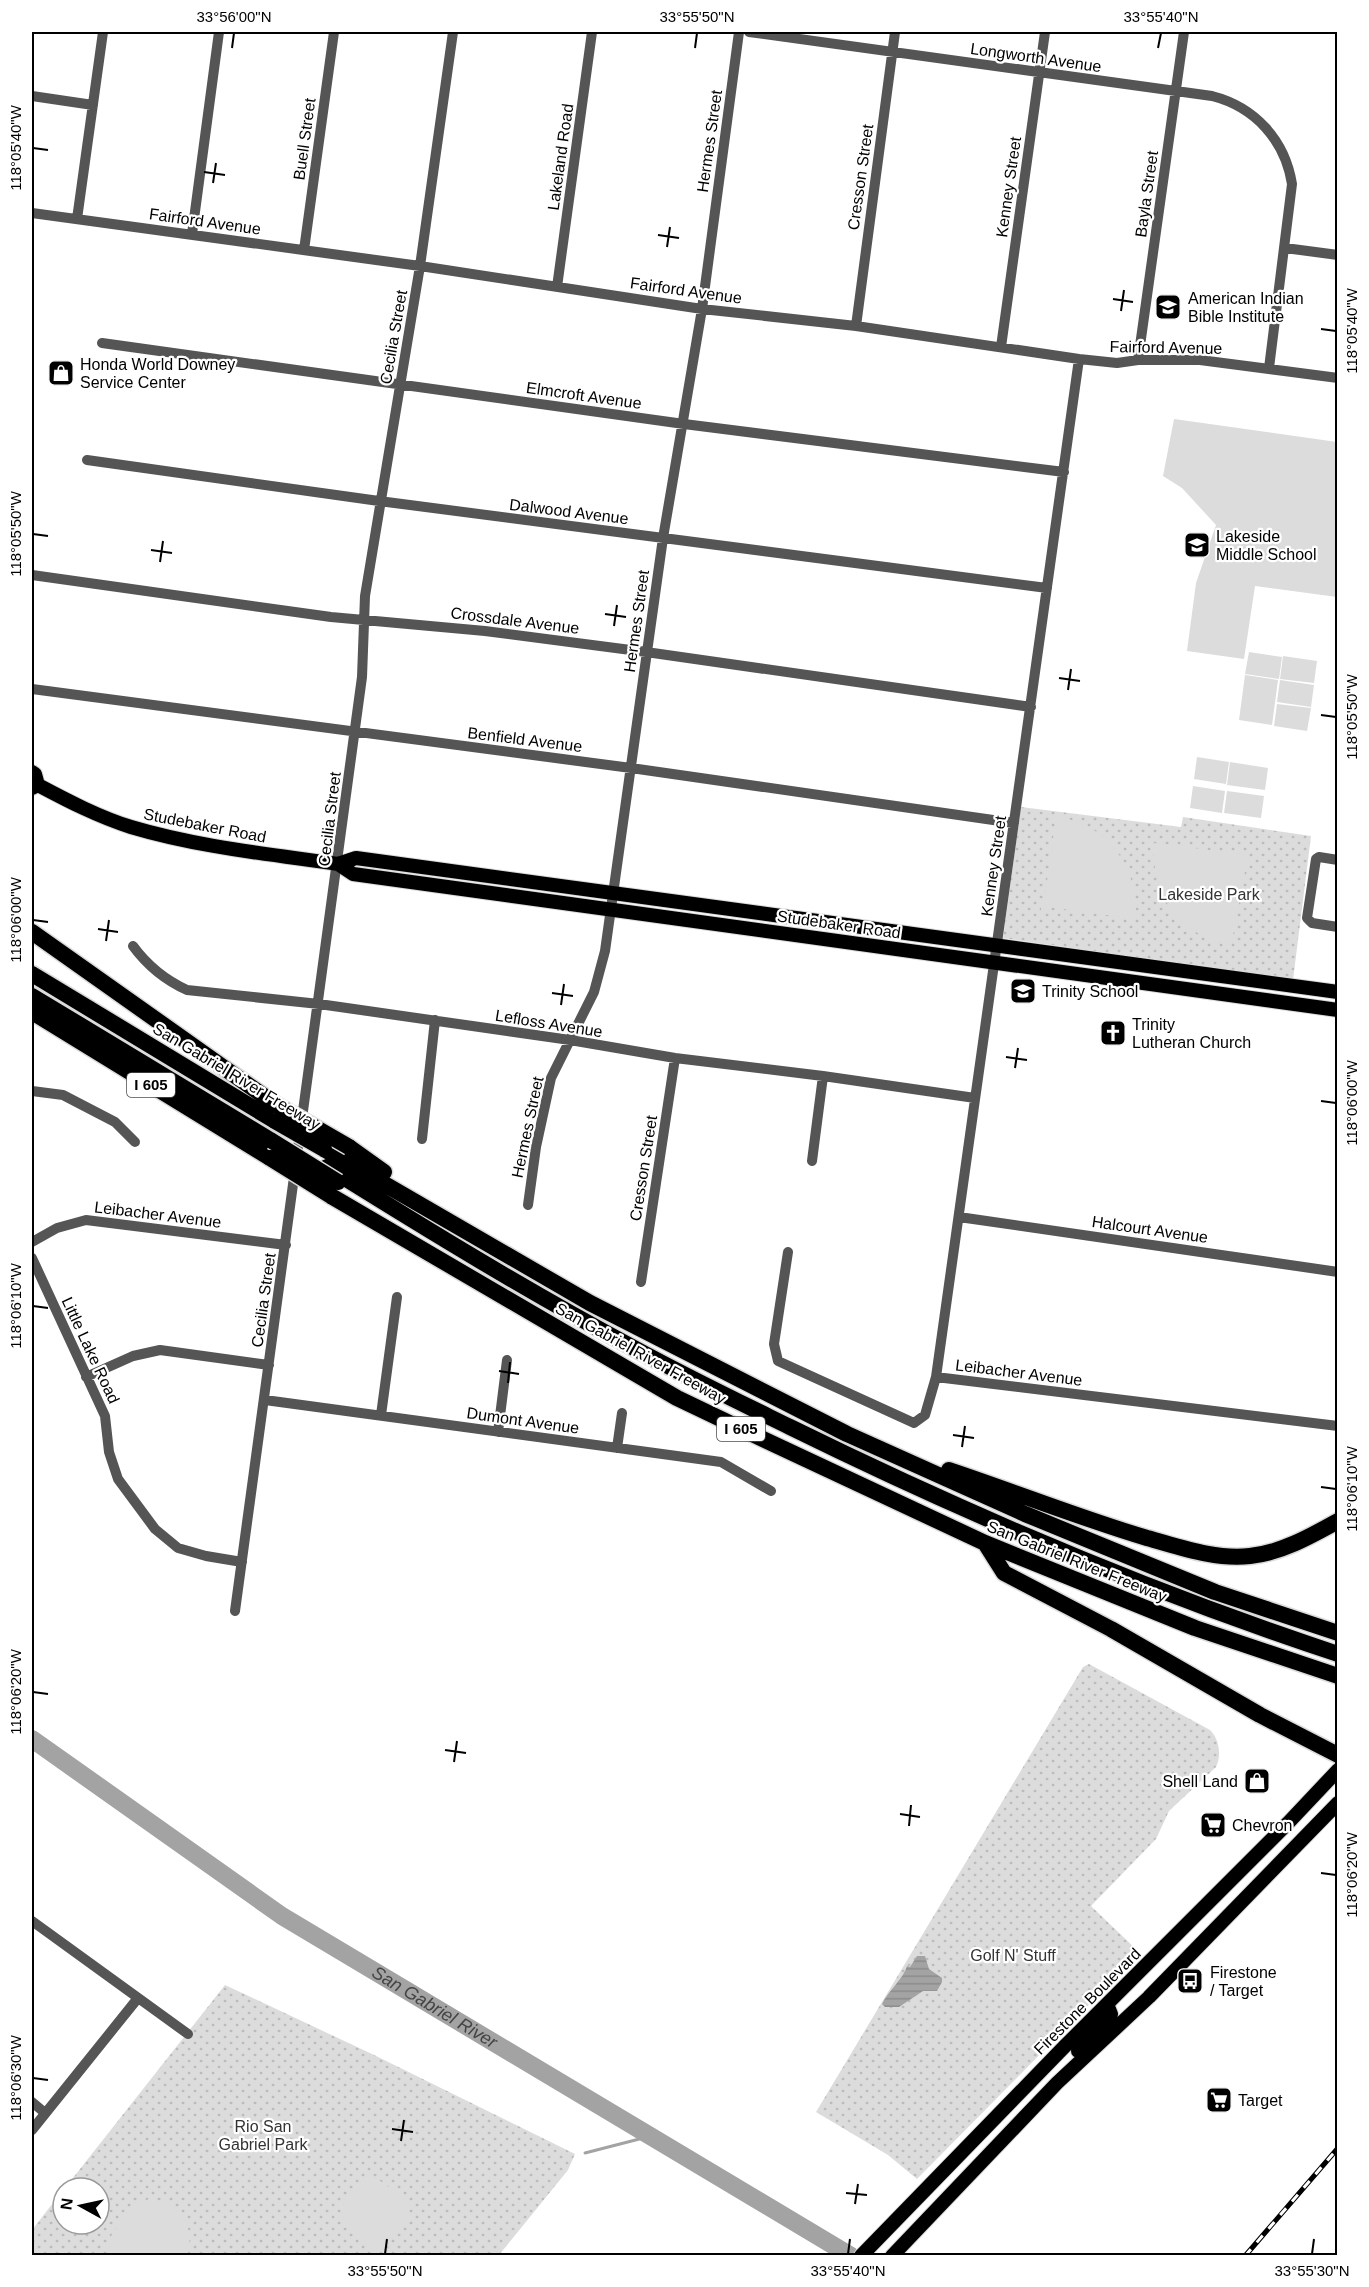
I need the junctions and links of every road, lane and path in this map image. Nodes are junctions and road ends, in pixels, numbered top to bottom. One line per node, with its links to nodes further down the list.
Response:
1 (103, 32): 15 (street)
2 (219, 32): 18 (street)
3 (334, 32): 20 (street, Buell Street)
4 (453, 32): 22 (street, Cecilia Street)
5 (592, 32): 23 (street, Lakeland Road)
6 (739, 32): 24 (street, Hermes Street)
7 (749, 32): 11 (street, Longworth Avenue)
8 (895, 32): 11 (street, Cresson Street)
9 (1045, 32): 12 (street, Kenney Street)
10 (1184, 32): 13 (street, Bayla Street)
11 (892, 52): 12 (street, Longworth Avenue); 25 (street, Cresson Street)
12 (1039, 73): 13 (street, Longworth Avenue); 27 (street, Kenney Street)
13 (1176, 92): 19 (street, Longworth Avenue); 29 (street, Bayla Street)
14 (32, 96): 15 (street)
15 (93, 105): 17 (street)
16 (32, 213): 17 (street, Fairford Avenue)
17 (77, 219): 18 (street, Fairford Avenue)
18 (192, 234): 20 (street, Fairford Avenue)
19 (1285, 248): 21 (street); 30 (street, Longworth Avenue)
20 (304, 250): 22 (street, Fairford Avenue)
21 (1338, 255)
22 (420, 266): 23 (street, Fairford Avenue); 32 (street, Cecilia Street)
23 (557, 287): 24 (street, Fairford Avenue)
24 (702, 309): 25 (street, Fairford Avenue); 33 (street, Hermes Street)
25 (856, 326): 27 (street, Fairford Avenue)
26 (102, 343): 32 (street, Elmcroft Avenue)
27 (1000, 347): 28 (street, Fairford Avenue)
28 (1079, 359): 29 (street, Fairford Avenue); 35 (street, Kenney Street)
29 (1138, 360): 30 (street, Fairford Avenue)
30 (1269, 368): 31 (street, Fairford Avenue)
31 (1338, 378)
32 (400, 385): 33 (street, Elmcroft Avenue); 36 (street, Cecilia Street)
33 (684, 424): 35 (street, Elmcroft Avenue); 37 (street, Hermes Street)
34 (87, 460): 36 (street, Dalwood Avenue)
35 (1064, 472): 39 (street, Kenney Street)
36 (379, 501): 37 (street, Dalwood Avenue); 40 (street, Cecilia Street)
37 (663, 538): 39 (street, Dalwood Avenue); 41 (street, Hermes Street)
38 (32, 575): 40 (street, Crossdale Avenue)
39 (1047, 588): 43 (street, Kenney Street)
40 (364, 619): 41 (street, Crossdale Avenue); 44 (street, Cecilia Street)
41 (646, 652): 43 (street, Crossdale Avenue); 45 (street, Hermes Street)
42 (32, 688): 44 (street, Benfield Avenue)
43 (1031, 707): 48 (street, Kenney Street)
44 (355, 732): 45 (street, Benfield Avenue); 50 (street, Cecilia Street)
45 (631, 768): 48 (street, Benfield Avenue); 51 (street, Hermes Street)
46 (32, 772): 47 (main road, Studebaker Road)
47 (35, 786): 50 (main road, Studebaker Road)
48 (1014, 823): 56 (street, Kenney Street)
49 (1338, 860): 53 (street)
50 (338, 864): 51 (main road, Studebaker Road); 52 (main road, Studebaker Road); 61 (street, Cecilia Street)
51 (613, 893): 52 (street, Hermes Street); 56 (main road, Studebaker Road)
52 (611, 909): 57 (main road, Studebaker Road); 65 (street, Hermes Street)
53 (1338, 927)
54 (32, 932): 70 (highway)
55 (133, 946): 61 (street, Lefloss Avenue)
56 (997, 946): 57 (street, Kenney Street); 59 (main road, Studebaker Road)
57 (994, 963): 62 (main road, Studebaker Road); 69 (street, Kenney Street)
58 (32, 974): 70 (highway, San Gabriel River Freeway / I 605)
59 (1338, 992)
60 (32, 996): 70 (highway)
61 (319, 1004): 64 (street, Lefloss Avenue); 80 (street, Cecilia Street)
62 (1338, 1010)
63 (32, 1012): 75 (highway, San Gabriel River Freeway / I 605, bridge)
64 (435, 1020): 65 (street, Lefloss Avenue); 71 (street)
65 (570, 1040): 66 (street, Lefloss Avenue); 76 (street, Hermes Street)
66 (675, 1058): 67 (street, Lefloss Avenue); 84 (street, Cresson Street)
67 (823, 1076): 69 (street, Lefloss Avenue); 74 (street)
68 (32, 1090): 72 (street)
69 (975, 1098): 77 (street, Kenney Street)
70 (275, 1126): 73 (highway, San Gabriel River Freeway / I 605, bridge); 75 (highway, bridge); 78 (highway, bridge)
71 (422, 1139)
72 (135, 1142)
73 (323, 1156): 78 (highway, San Gabriel River Freeway / I 605); 103 (highway)
74 (812, 1161)
75 (334, 1189): 99 (highway, San Gabriel River Freeway / I 605); 104 (highway)
76 (528, 1205)
77 (959, 1217): 83 (street, Halcourt Avenue); 89 (street, Kenney Street)
78 (471, 1232): 95 (highway, San Gabriel River Freeway / I 605)
79 (32, 1242): 80 (street, Leibacher Avenue)
80 (286, 1245): 87 (street, Cecilia Street)
81 (788, 1252): 89 (street, Leibacher Avenue)
82 (32, 1258): 88 (street, Little Lake Road)
83 (1336, 1272)
84 (641, 1282)
85 (397, 1297): 92 (street)
86 (507, 1360): 94 (street)
87 (269, 1365): 88 (street); 90 (street, Cecilia Street)
88 (86, 1377): 100 (street, Little Lake Road)
89 (936, 1377): 93 (street, Leibacher Avenue)
90 (265, 1400): 92 (street, Dumont Avenue); 100 (street, Cecilia Street)
91 (622, 1413): 96 (street)
92 (381, 1415): 94 (street, Dumont Avenue)
93 (1338, 1426)
94 (498, 1432): 96 (street, Dumont Avenue)
95 (847, 1434): 98 (highway); 102 (highway, San Gabriel River Freeway / I 605)
96 (617, 1448): 97 (street, Dumont Avenue)
97 (771, 1491)
98 (1338, 1521)
99 (985, 1543): 105 (highway, San Gabriel River Freeway / I 605); 106 (highway)
100 (242, 1562): 101 (street, Cecilia Street)
101 (235, 1611)
102 (1338, 1633)
103 (1338, 1654)
104 (1338, 1660)
105 (1338, 1676)
106 (1338, 1755)
107 (1338, 1770): 111 (main road, Firestone Boulevard)
108 (1338, 1803): 113 (main road)
109 (32, 1921): 110 (street)
110 (138, 1998): 112 (street); 115 (street)
111 (1107, 2004): 113 (main road); 117 (main road, Firestone Boulevard)
112 (188, 2034)
113 (1057, 2083): 118 (main road)
114 (32, 2102): 115 (street)
115 (45, 2113): 116 (street)
116 (32, 2130)
117 (861, 2256)
118 (892, 2256)

